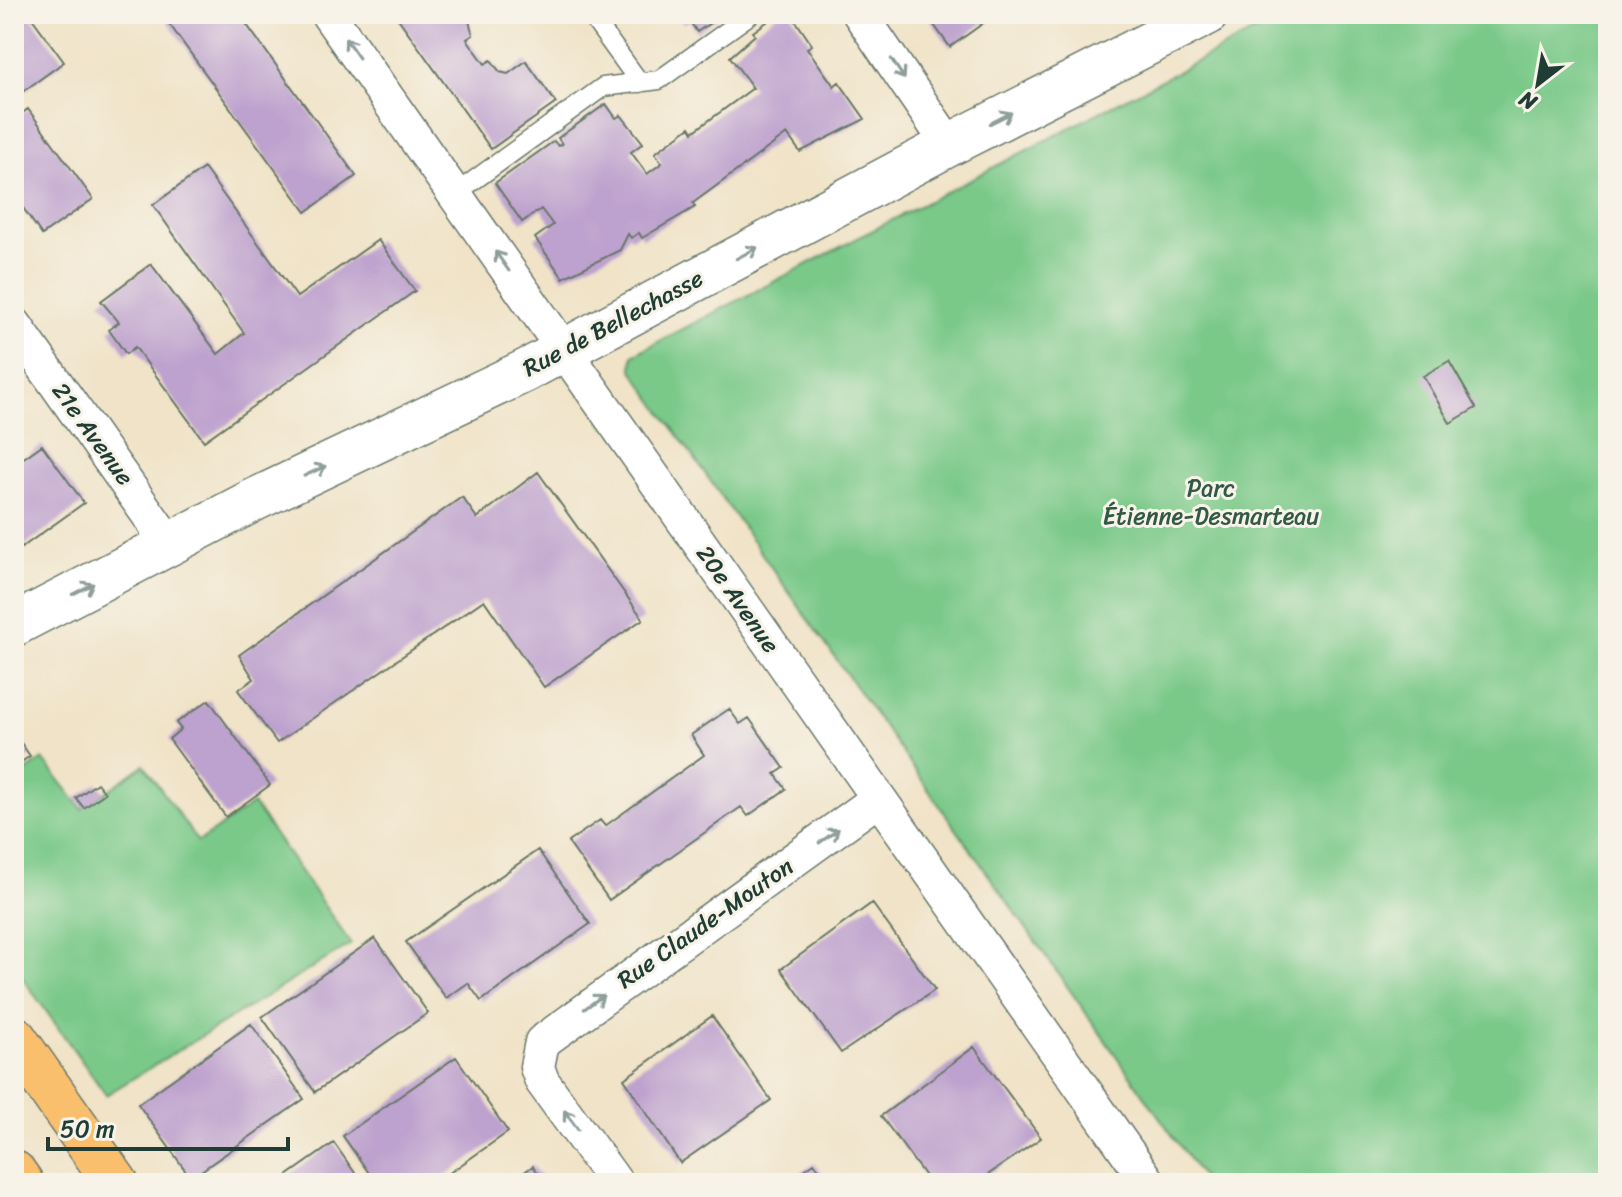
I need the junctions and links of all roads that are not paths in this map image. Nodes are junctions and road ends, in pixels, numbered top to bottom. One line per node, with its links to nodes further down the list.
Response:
1 (328, 14): 8 (street, 20e Avenue, one-way to 1)
2 (590, 14): 6 (lane)
3 (751, 14): 6 (lane)
4 (860, 14): 7 (street, one-way to 7)
5 (1207, 14): 7 (street, Rue de Bellechasse, one-way to 5)
6 (640, 83): 8 (lane)
7 (949, 145): 10 (street, Rue de Bellechasse, one-way to 7)
8 (455, 194): 10 (street, 20e Avenue, one-way to 8)
9 (14, 324): 11 (street, 21e Avenue)
10 (564, 350): 11 (street, Rue de Bellechasse, one-way to 10); 13 (street, 20e Avenue)
11 (170, 545): 12 (street, Rue de Bellechasse, one-way to 11)
12 (14, 625)
13 (878, 799): 18 (street, Rue Claude-Mouton, one-way to 13); 19 (street, 20e Avenue)
14 (14, 1038): 17 (main road)
15 (14, 1173): 16 (main road)
16 (21, 1183)
17 (116, 1183)
18 (616, 1183)
19 (1149, 1183)

